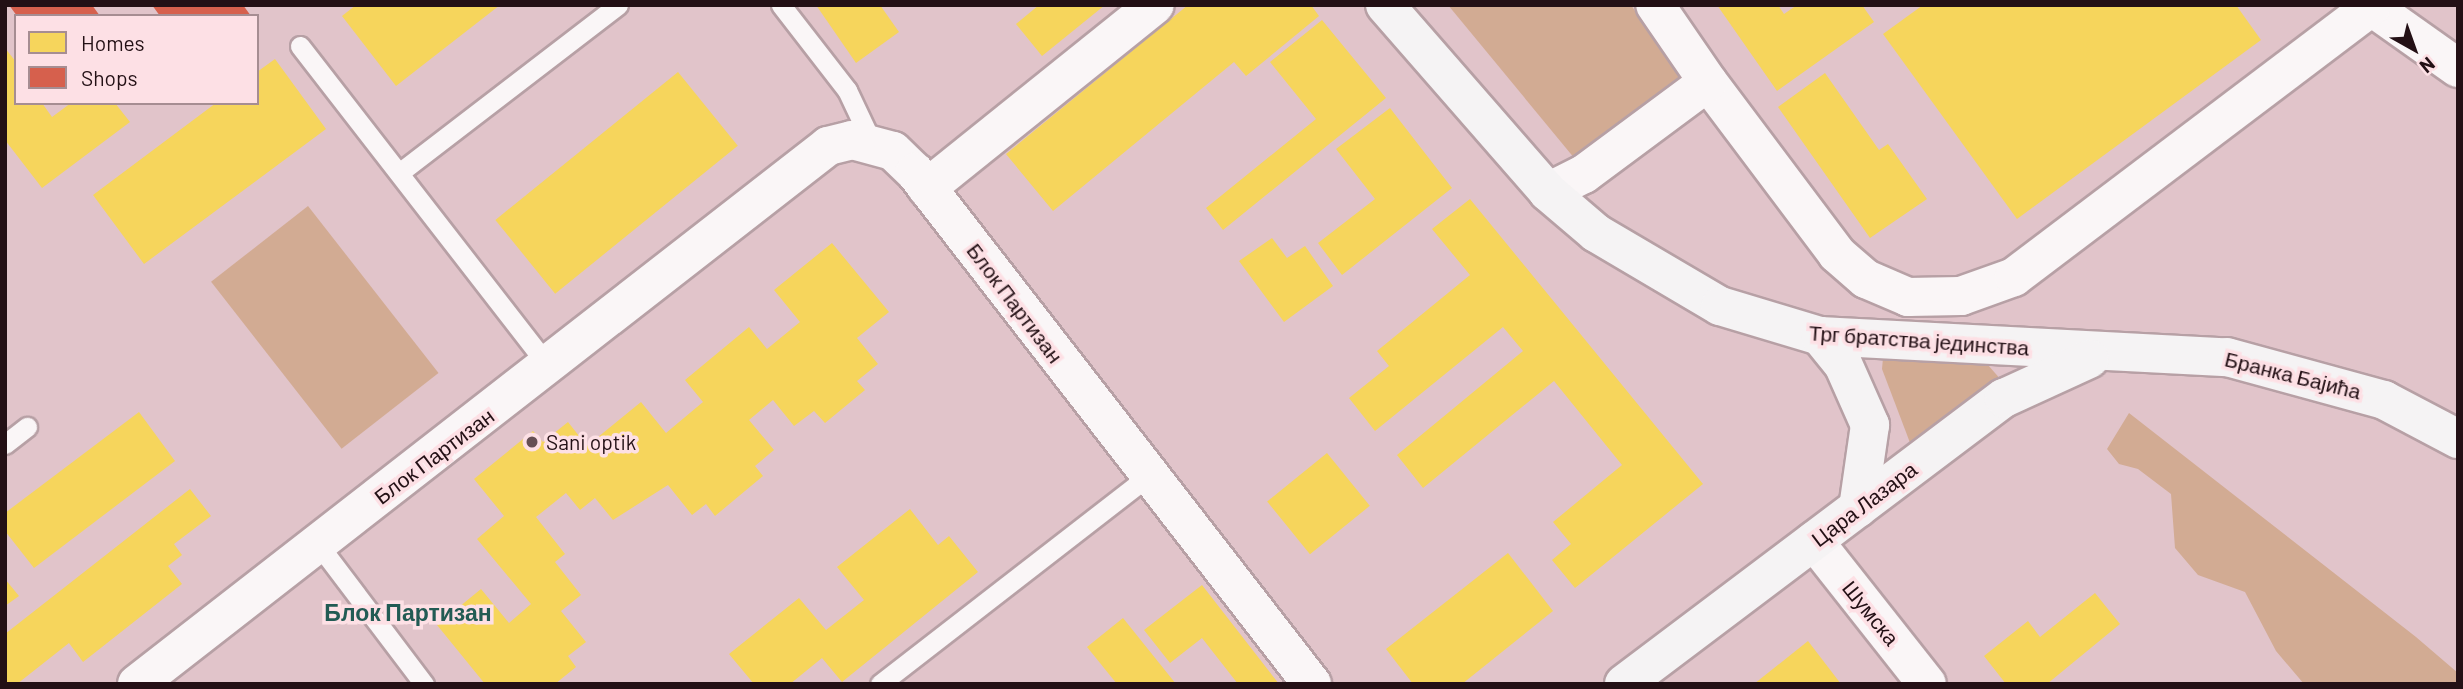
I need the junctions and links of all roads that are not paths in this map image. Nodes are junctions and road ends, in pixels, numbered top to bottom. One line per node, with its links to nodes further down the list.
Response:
1 (618, 5): 11 (lane)
2 (781, 5): 10 (lane)
3 (1155, 5): 12 (street)
4 (1385, 5): 13 (main road, Трг братства јединства)
5 (1655, 5): 9 (street)
6 (2370, 6): 8 (street); 9 (street)
7 (300, 46): 11 (lane)
8 (2458, 68)
9 (1708, 82): 13 (street)
10 (872, 143): 12 (street, Блок Партизан); 16 (street, Блок Партизан)
11 (399, 173): 16 (lane)
12 (928, 188): 20 (street, Блок Партизан)
13 (1548, 192): 14 (main road, Трг братства јединства)
14 (1821, 336): 15 (main road, Трг братства јединства); 21 (main road)
15 (2119, 352): 18 (main road, Бранка Бајића); 21 (main road, Цара Лазара)
16 (550, 368): 23 (street, Блок Партизан)
17 (27, 427): 19 (lane)
18 (2458, 439)
19 (5, 444)
20 (1148, 476): 26 (lane); 27 (street, Блок Партизан)
21 (1858, 508): 22 (main road, Цара Лазара)
22 (1814, 541): 28 (main road, Цара Лазара); 29 (street, Шумска)
23 (318, 544): 24 (street, Блок Партизан); 25 (lane)
24 (137, 684)
25 (424, 684)
26 (880, 684)
27 (1312, 684)
28 (1624, 684)
29 (1927, 684)

